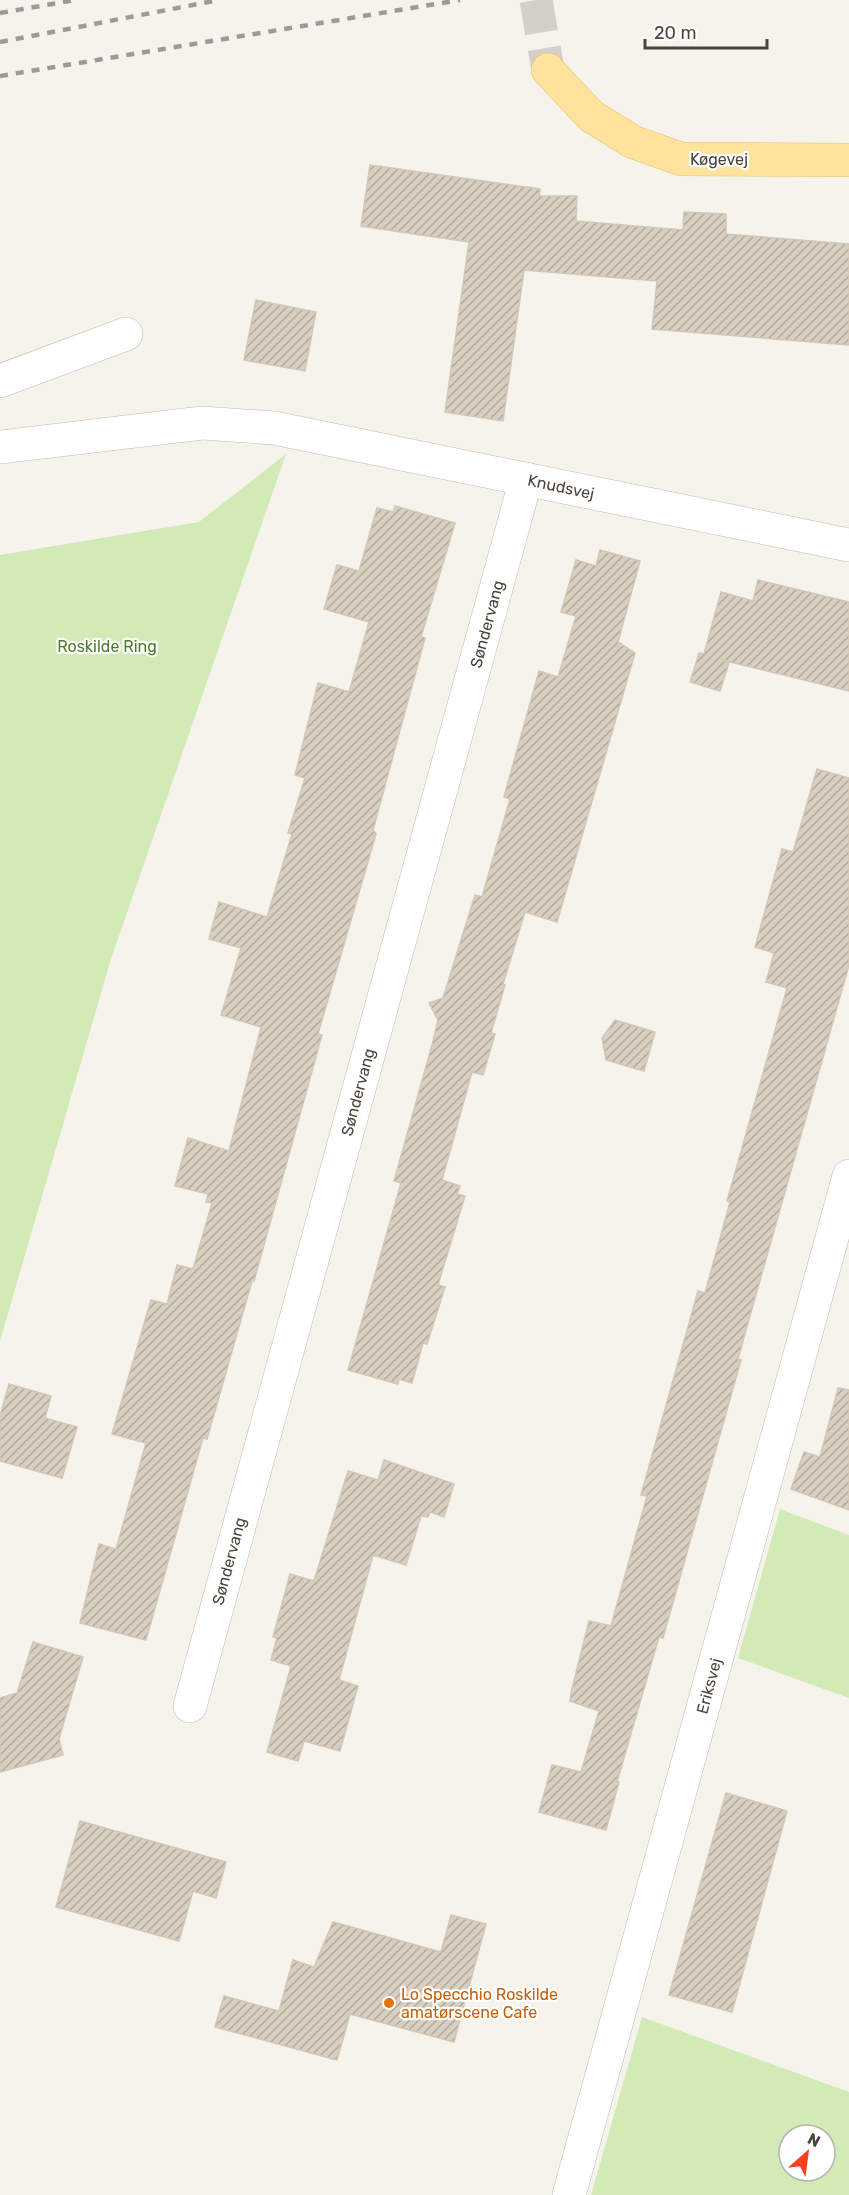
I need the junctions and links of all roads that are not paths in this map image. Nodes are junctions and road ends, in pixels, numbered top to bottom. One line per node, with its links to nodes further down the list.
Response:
1 (548, 70): 2 (main road, Køgevej)
2 (849, 160)
3 (126, 334): 4 (street)
4 (0, 381)
5 (0, 447): 6 (street, Knudsvej)
6 (526, 479): 7 (street, Knudsvej); 10 (street, Søndervang)
7 (849, 545)
8 (849, 1176): 9 (street, Eriksvej)
9 (843, 1221): 11 (street, Eriksvej)
10 (190, 1706)
11 (569, 2195)

